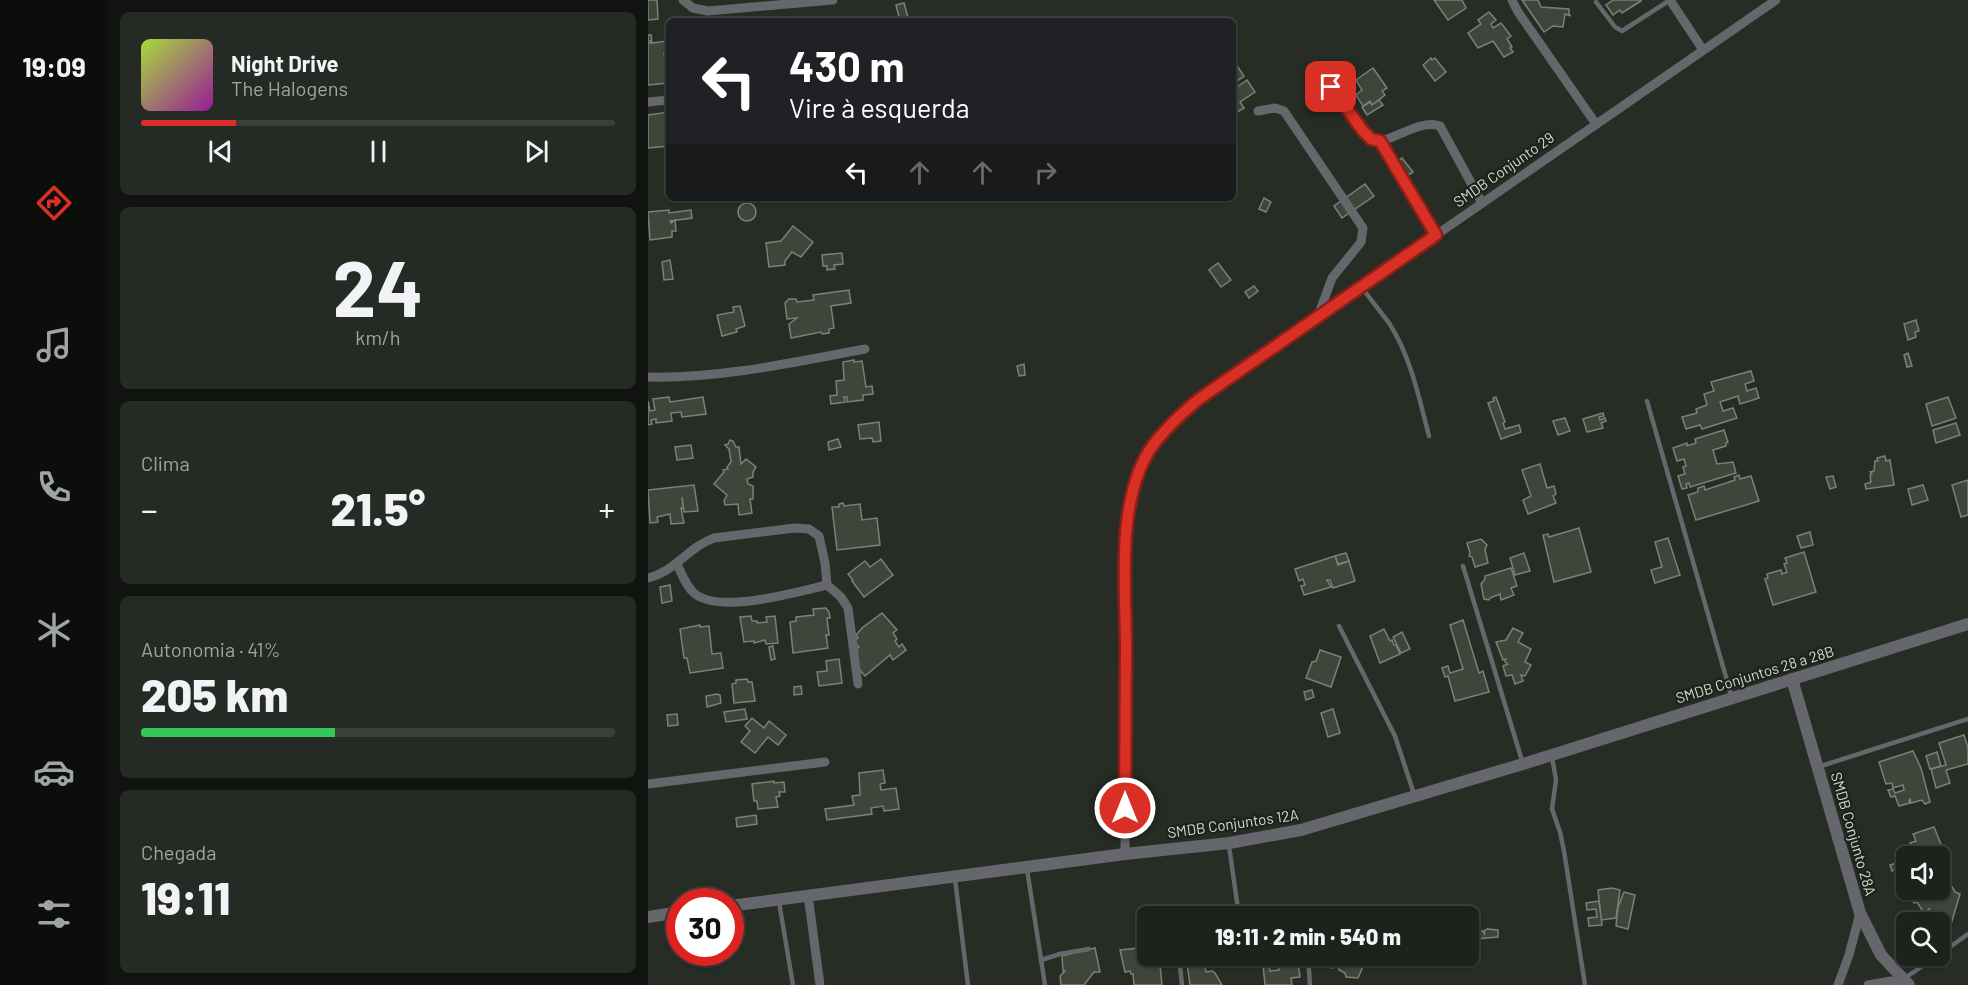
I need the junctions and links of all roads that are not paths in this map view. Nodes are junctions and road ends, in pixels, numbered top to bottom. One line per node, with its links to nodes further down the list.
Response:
1 (683, 0): 2 (street)
2 (833, 0)
3 (1512, 0): 12 (street)
4 (1670, 0): 6 (lane); 7 (street)
5 (1776, 0): 7 (street, SMDB Conjunto 29)
6 (1596, 2)
7 (1704, 50): 12 (street, SMDB Conjunto 29)
8 (1331, 87): 13 (street)
9 (666, 100): 10 (street)
10 (648, 102)
11 (1258, 111): 17 (street)
12 (1596, 124): 14 (street, SMDB Conjunto 29)
13 (1380, 141): 14 (street); 15 (street)
14 (1482, 203): 15 (street, SMDB Conjunto 29)
15 (1436, 235): 16 (street, SMDB Conjunto 29)
16 (1361, 286): 17 (street, SMDB Conjunto 29); 21 (lane)
17 (1318, 316): 39 (street, SMDB Conjunto 29)
18 (865, 349): 19 (street)
19 (648, 377)
20 (1647, 401): 30 (lane)
21 (1429, 436)
22 (677, 564): 24 (street); 25 (street); 25 (street)
23 (1463, 566): 34 (lane)
24 (648, 578)
25 (828, 585): 29 (street)
26 (1968, 624): 28 (street, SMDB Conjuntos 28 a 28B)
27 (1339, 626): 37 (lane)
28 (1792, 679): 30 (street, SMDB Conjuntos 28 a 28B); 35 (street, SMDB Conjunto 28A)
29 (858, 684)
30 (1731, 698): 32 (street, SMDB Conjuntos 28 a 28B)
31 (1968, 719): 35 (lane)
32 (1552, 754): 34 (street, SMDB Conjuntos 12A); 63 (lane)
33 (825, 762): 36 (street)
34 (1523, 764): 37 (street, SMDB Conjuntos 12A)
35 (1818, 766): 46 (street, SMDB Conjunto 28A)
36 (648, 784)
37 (1414, 797): 38 (street, SMDB Conjuntos 12A)
38 (1228, 843): 39 (street, SMDB Conjuntos 12A); 45 (lane)
39 (1125, 854): 40 (street, SMDB Conjuntos 12A)
40 (1027, 868): 41 (street, SMDB Conjuntos 12A); 52 (lane)
41 (954, 876): 42 (street, SMDB Conjuntos 12A); 59 (lane)
42 (808, 895): 43 (street, SMDB Conjuntos 12A); 58 (street)
43 (779, 899): 44 (street, SMDB Conjuntos 12A); 57 (lane)
44 (744, 904)
45 (1237, 906)
46 (1860, 913): 56 (street, SMDB Conjunto 28A); 64 (street)
47 (666, 914): 48 (street)
48 (648, 917)
49 (1968, 934): 50 (lane)
50 (1950, 947)
51 (1089, 949): 52 (lane)
52 (1041, 960): 60 (lane)
53 (1180, 966): 61 (lane)
54 (1309, 966): 62 (lane)
55 (1925, 966): 56 (lane)
56 (1905, 983): 65 (street)
57 (793, 985)
58 (820, 985)
59 (968, 985)
60 (1045, 985)
61 (1182, 985)
62 (1310, 985)
63 (1585, 985)
64 (1838, 985)
65 (1868, 985)

